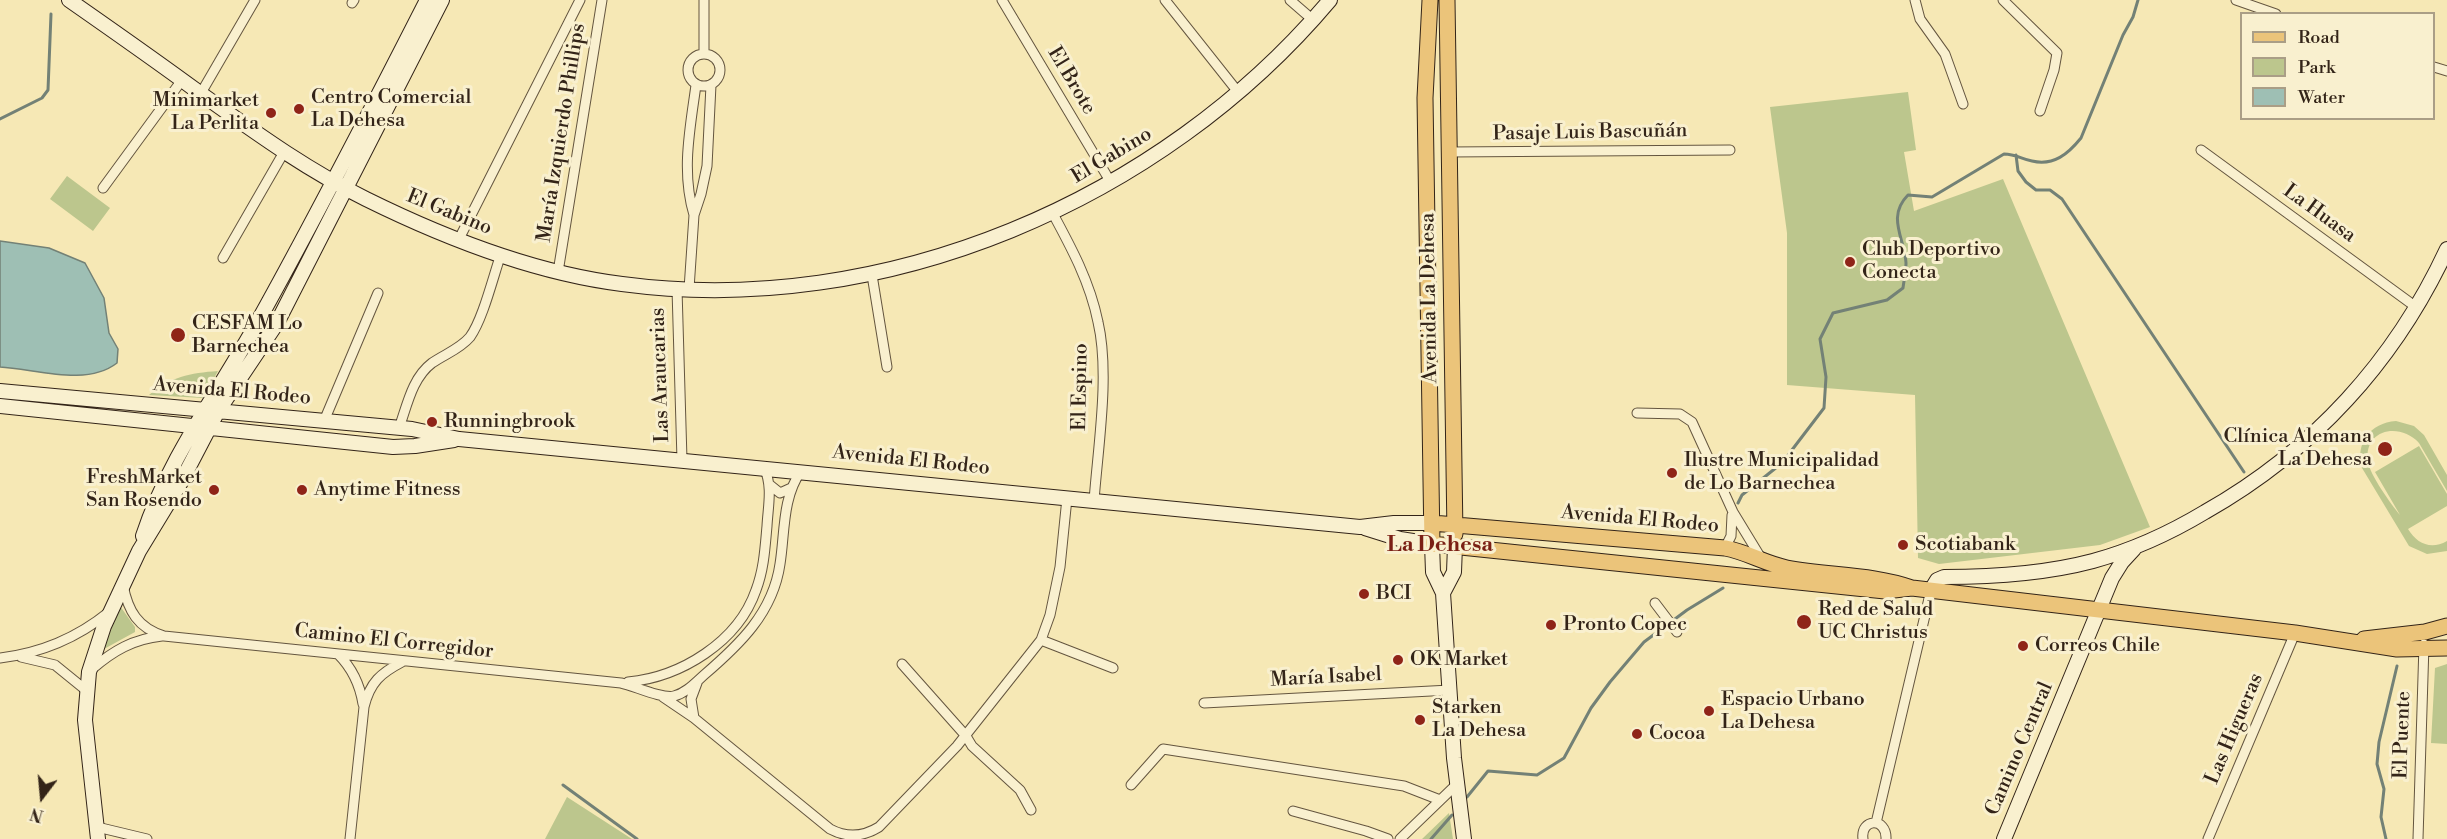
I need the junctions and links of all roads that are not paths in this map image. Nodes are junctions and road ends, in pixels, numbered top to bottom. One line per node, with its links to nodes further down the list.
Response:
1 (69, 0): 20 (main road, El Gabino)
2 (255, 0): 24 (street)
3 (427, 0): 32 (main road)
4 (442, 0): 34 (main road)
5 (580, 0): 37 (street)
6 (602, 0): 41 (street, María Izquierdo Phillips)
7 (705, 0): 19 (street)
8 (1002, 0): 31 (street, El Brote)
9 (1166, 0): 23 (street)
10 (1290, 0): 18 (street)
11 (1330, 0): 18 (main road, El Gabino)
12 (1430, 0): 63 (main road, Avenida La Dehesa)
13 (1447, 0): 30 (main road, Avenida La Dehesa)
14 (1915, 0): 25 (street)
15 (2003, 0): 26 (street)
16 (2236, 0): 17 (street)
17 (2270, 12)
18 (1313, 20): 23 (main road, El Gabino)
19 (704, 54): 21 (street, Las Araucarias); 22 (street, Las Araucarias)
20 (182, 80): 24 (main road, El Gabino); 33 (street)
21 (696, 85): 22 (street); 36 (street, Las Araucarias)
22 (711, 85): 36 (street, Las Araucarias)
23 (1238, 92): 31 (main road, El Gabino)
24 (201, 93): 29 (main road, El Gabino)
25 (1963, 104)
26 (2040, 111)
27 (1730, 150): 30 (street, Pasaje Luis Bascuñán)
28 (2201, 150): 45 (street, La Huasa)
29 (284, 152): 32 (main road, El Gabino); 40 (street)
30 (1449, 152): 64 (main road, Avenida La Dehesa)
31 (1110, 181): 35 (main road, El Gabino)
32 (333, 182): 34 (main road, El Gabino); 49 (main road)
33 (103, 188)
34 (346, 189): 37 (main road, El Gabino); 49 (main road)
35 (1052, 212): 42 (main road, El Gabino); 61 (street, El Espino)
36 (694, 215): 43 (street, Las Araucarias)
37 (459, 239): 39 (main road, El Gabino)
38 (2447, 249): 45 (main road)
39 (501, 254): 41 (main road, El Gabino); 53 (street)
40 (223, 258)
41 (558, 272): 43 (main road, El Gabino)
42 (872, 275): 43 (main road, El Gabino); 46 (street)
43 (683, 289): 55 (street, Las Araucarias)
44 (378, 293): 51 (street)
45 (2416, 307): 69 (main road)
46 (887, 368)
47 (0, 391): 49 (main road, Avenida El Rodeo)
48 (0, 406): 52 (main road, Avenida El Rodeo)
49 (211, 411): 51 (main road, Avenida El Rodeo); 52 (main road)
50 (1637, 413): 62 (street)
51 (324, 421): 53 (main road, Avenida El Rodeo)
52 (202, 427): 54 (main road, Avenida El Rodeo); 75 (main road)
53 (399, 428): 54 (main road, Avenida El Rodeo)
54 (459, 439): 55 (main road, Avenida El Rodeo)
55 (682, 460): 56 (main road, Avenida El Rodeo)
56 (764, 468): 57 (main road, Avenida El Rodeo); 58 (street, Camino El Corregidor)
57 (801, 471): 59 (street); 60 (main road, Avenida El Rodeo)
58 (770, 485): 59 (street); 103 (street, Camino El Corregidor)
59 (791, 488): 102 (street)
60 (1067, 498): 61 (main road, Avenida El Rodeo); 88 (street)
61 (1094, 501): 65 (main road, Avenida El Rodeo)
62 (1732, 512): 70 (street); 72 (street)
63 (1432, 523): 64 (main road, Avenida El Rodeo); 65 (main road, Avenida El Rodeo); 67 (main road, Avenida La Dehesa)
64 (1455, 525): 66 (main road, Avenida El Rodeo); 68 (main road, Avenida La Dehesa)
65 (1360, 527): 67 (main road, Avenida El Rodeo)
66 (1569, 535): 70 (main road, Avenida El Rodeo); 71 (main road)
67 (1432, 544): 68 (main road, Avenida El Rodeo); 78 (main road, Avenida La Dehesa)
68 (1455, 546): 71 (main road, Avenida El Rodeo); 78 (main road, Avenida La Dehesa)
69 (2138, 546): 73 (main road); 74 (main road, Camino Central)
70 (1725, 548): 72 (main road, Avenida El Rodeo)
71 (1560, 557): 76 (main road, Avenida El Rodeo)
72 (1761, 558): 76 (main road, Avenida El Rodeo)
73 (2094, 561): 74 (main road); 77 (main road)
74 (2112, 578): 81 (main road, Camino Central)
75 (123, 583): 80 (main road); 82 (street)
76 (1912, 588): 77 (main road, Avenida El Rodeo)
77 (1931, 590): 81 (main road, Avenida El Rodeo); 116 (street)
78 (1443, 592): 104 (main road, Avenida La Dehesa)
79 (1655, 603): 83 (street)
80 (110, 611): 90 (street); 101 (main road)
81 (2098, 611): 86 (main road, Avenida El Rodeo); 127 (main road, Camino Central)
82 (137, 621): 87 (street, Camino El Corregidor); 91 (street)
83 (1672, 626)
84 (2447, 626): 85 (main road)
85 (2425, 632): 89 (main road); 93 (street, El Puente)
86 (2295, 633): 89 (main road, Avenida El Rodeo); 128 (street, Las Higueras)
87 (164, 636): 91 (street, Camino El Corregidor); 94 (street, Camino El Corregidor)
88 (1041, 640): 100 (street); 110 (street)
89 (2352, 641): 93 (main road)
90 (63, 642): 95 (street); 99 (street)
91 (132, 642): 101 (street, Camino El Corregidor)
92 (2447, 648): 93 (main road)
93 (2424, 650): 129 (street, El Puente)
94 (338, 654): 97 (street, Camino El Corregidor); 108 (street)
95 (16, 656): 96 (street); 99 (street)
96 (0, 658)
97 (403, 661): 103 (street, Camino El Corregidor); 108 (street)
98 (902, 664): 110 (street)
99 (55, 665): 105 (street)
100 (1113, 668)
101 (89, 672): 105 (main road)
102 (699, 679): 106 (street); 109 (street)
103 (621, 683): 106 (street, Camino El Corregidor)
104 (1450, 690): 107 (street, María Isabel); 111 (main road, Avenida La Dehesa)
105 (87, 691): 117 (main road)
106 (663, 696): 109 (street, Camino El Corregidor)
107 (1204, 703)
108 (364, 706): 120 (street)
109 (694, 718): 118 (street, Camino El Corregidor)
110 (966, 735): 114 (street); 118 (street)
111 (1457, 784): 113 (street); 123 (main road, Avenida La Dehesa)
112 (1131, 785): 113 (street)
113 (1440, 800): 122 (street)
114 (1031, 810)
115 (1293, 811): 121 (street)
116 (1876, 823): 124 (street); 125 (street)
117 (98, 833): 119 (street)
118 (847, 837)
119 (147, 839)
120 (350, 839)
121 (1388, 839)
122 (1400, 839)
123 (1464, 839)
124 (1863, 839)
125 (1886, 839): 126 (street)
126 (1895, 839)
127 (2004, 839)
128 (2208, 839)
129 (2418, 839)

